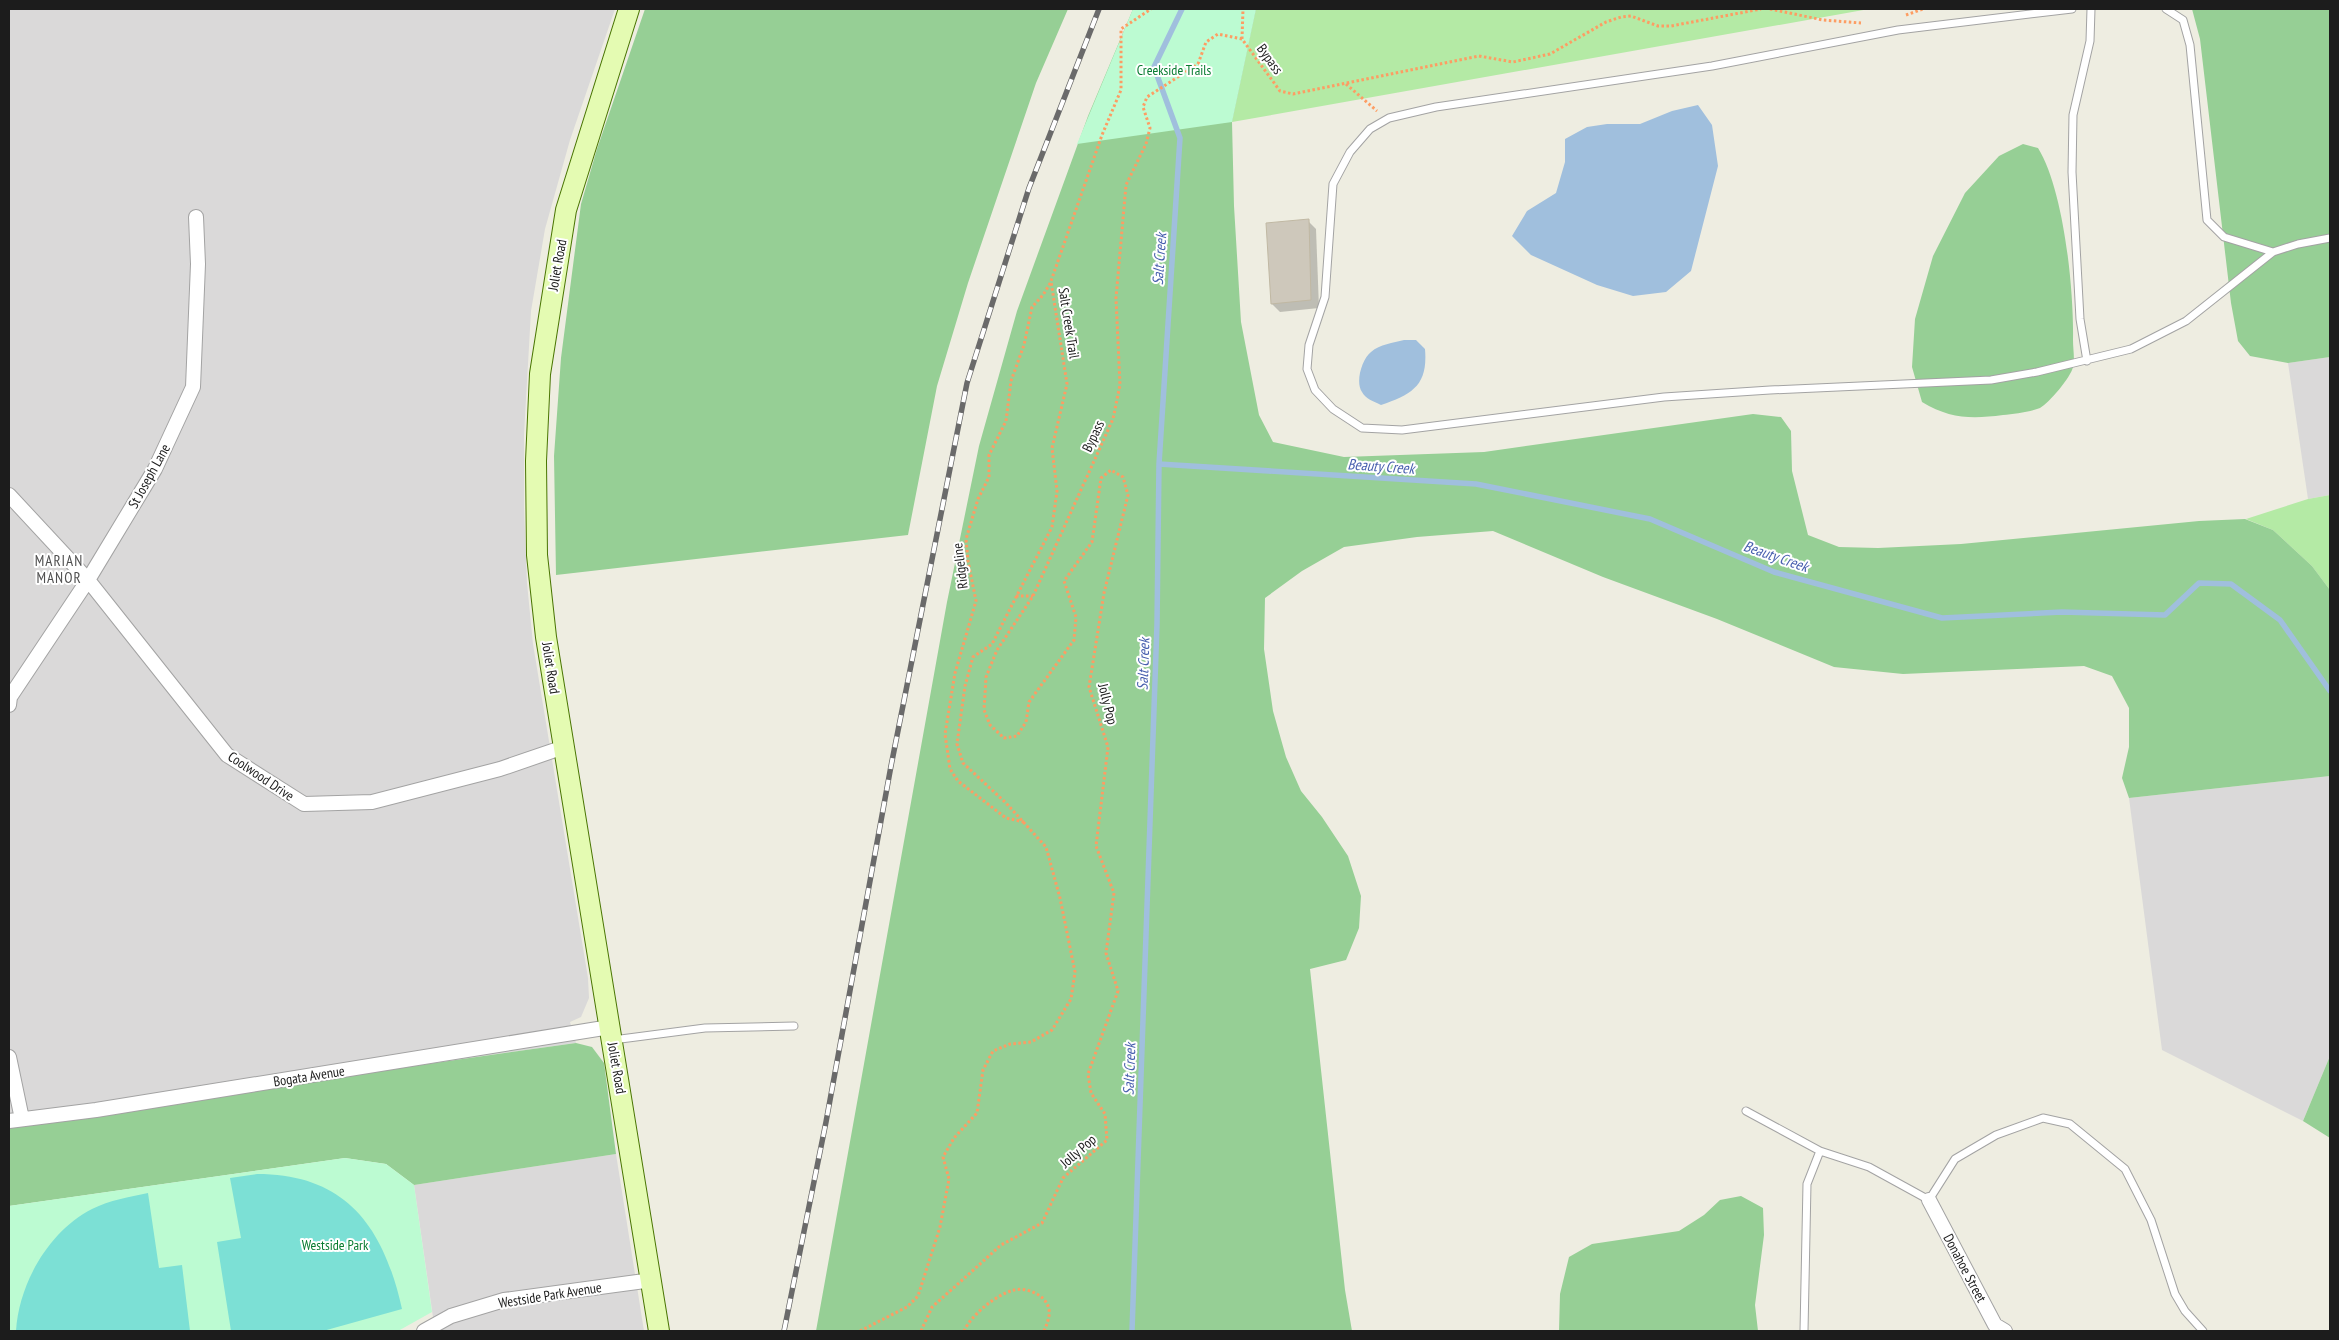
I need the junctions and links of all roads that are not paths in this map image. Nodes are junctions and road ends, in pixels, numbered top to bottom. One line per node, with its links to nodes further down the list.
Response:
1 (629, 9): 12 (main road, Joliet Road)
2 (2072, 9): 8 (lane)
3 (2091, 9): 8 (lane)
4 (2166, 9): 7 (lane)
5 (196, 217): 10 (street, St Joseph Lane)
6 (2330, 238): 7 (lane)
7 (2273, 252): 8 (lane)
8 (2087, 362)
9 (9, 495): 10 (street, Coolwood Drive)
10 (88, 580): 11 (street, St Joseph Lane); 12 (street, Coolwood Drive)
11 (9, 705)
12 (564, 747): 14 (main road, Joliet Road)
13 (794, 1026): 14 (lane)
14 (611, 1034): 17 (street, Bogata Avenue); 20 (main road, Joliet Road)
15 (9, 1058): 17 (street)
16 (1746, 1111): 18 (lane)
17 (15, 1120)
18 (1820, 1151): 19 (lane); 23 (lane)
19 (1929, 1200): 24 (street, Donahoe Street); 25 (lane)
20 (652, 1280): 21 (street, Westside Park Avenue); 22 (main road, Joliet Road)
21 (424, 1331)
22 (660, 1331)
23 (1804, 1331)
24 (2005, 1331)
25 (2202, 1331)

